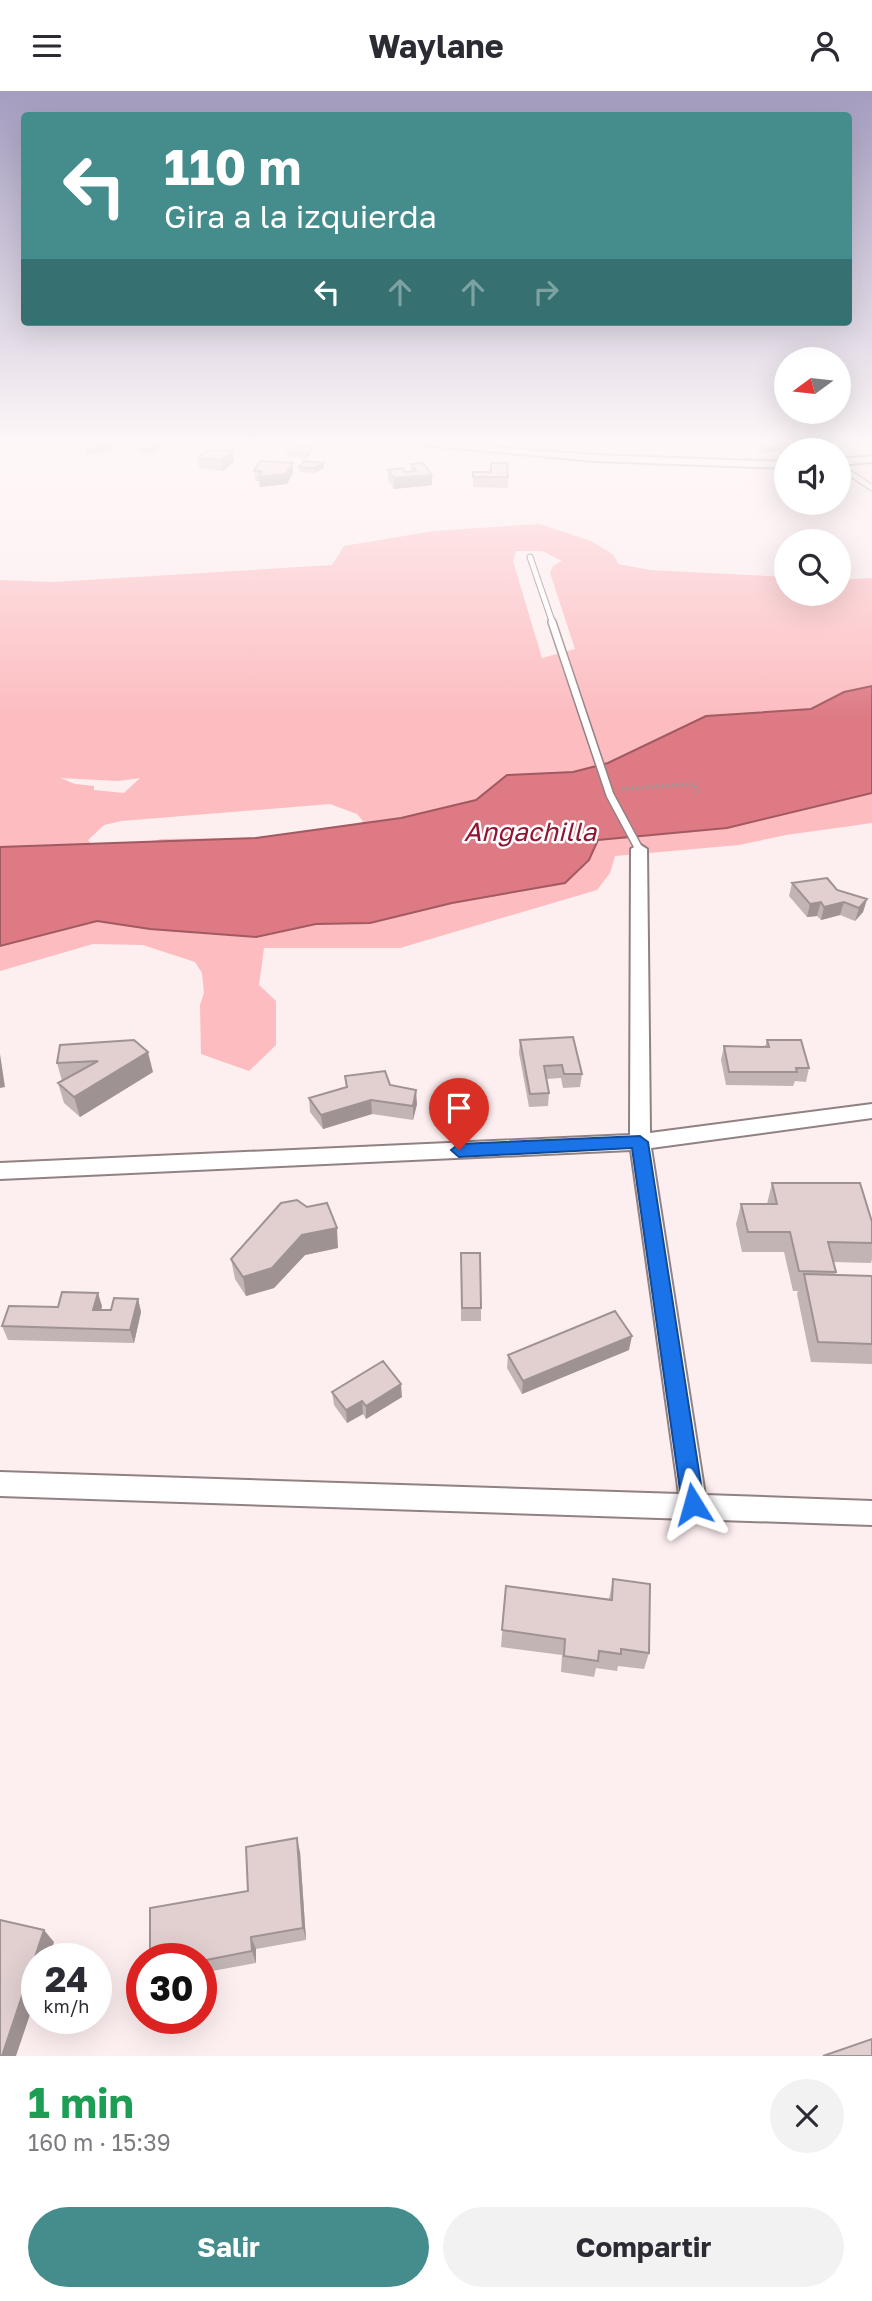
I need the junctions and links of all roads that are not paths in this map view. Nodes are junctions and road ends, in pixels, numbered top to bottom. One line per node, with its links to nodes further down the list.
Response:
1 (530, 557): 2 (lane)
2 (639, 849): 4 (street)
3 (872, 1111): 4 (street)
4 (640, 1142): 5 (street); 7 (street)
5 (0, 1171)
6 (0, 1484): 7 (street)
7 (693, 1504): 8 (street)
8 (872, 1513)

